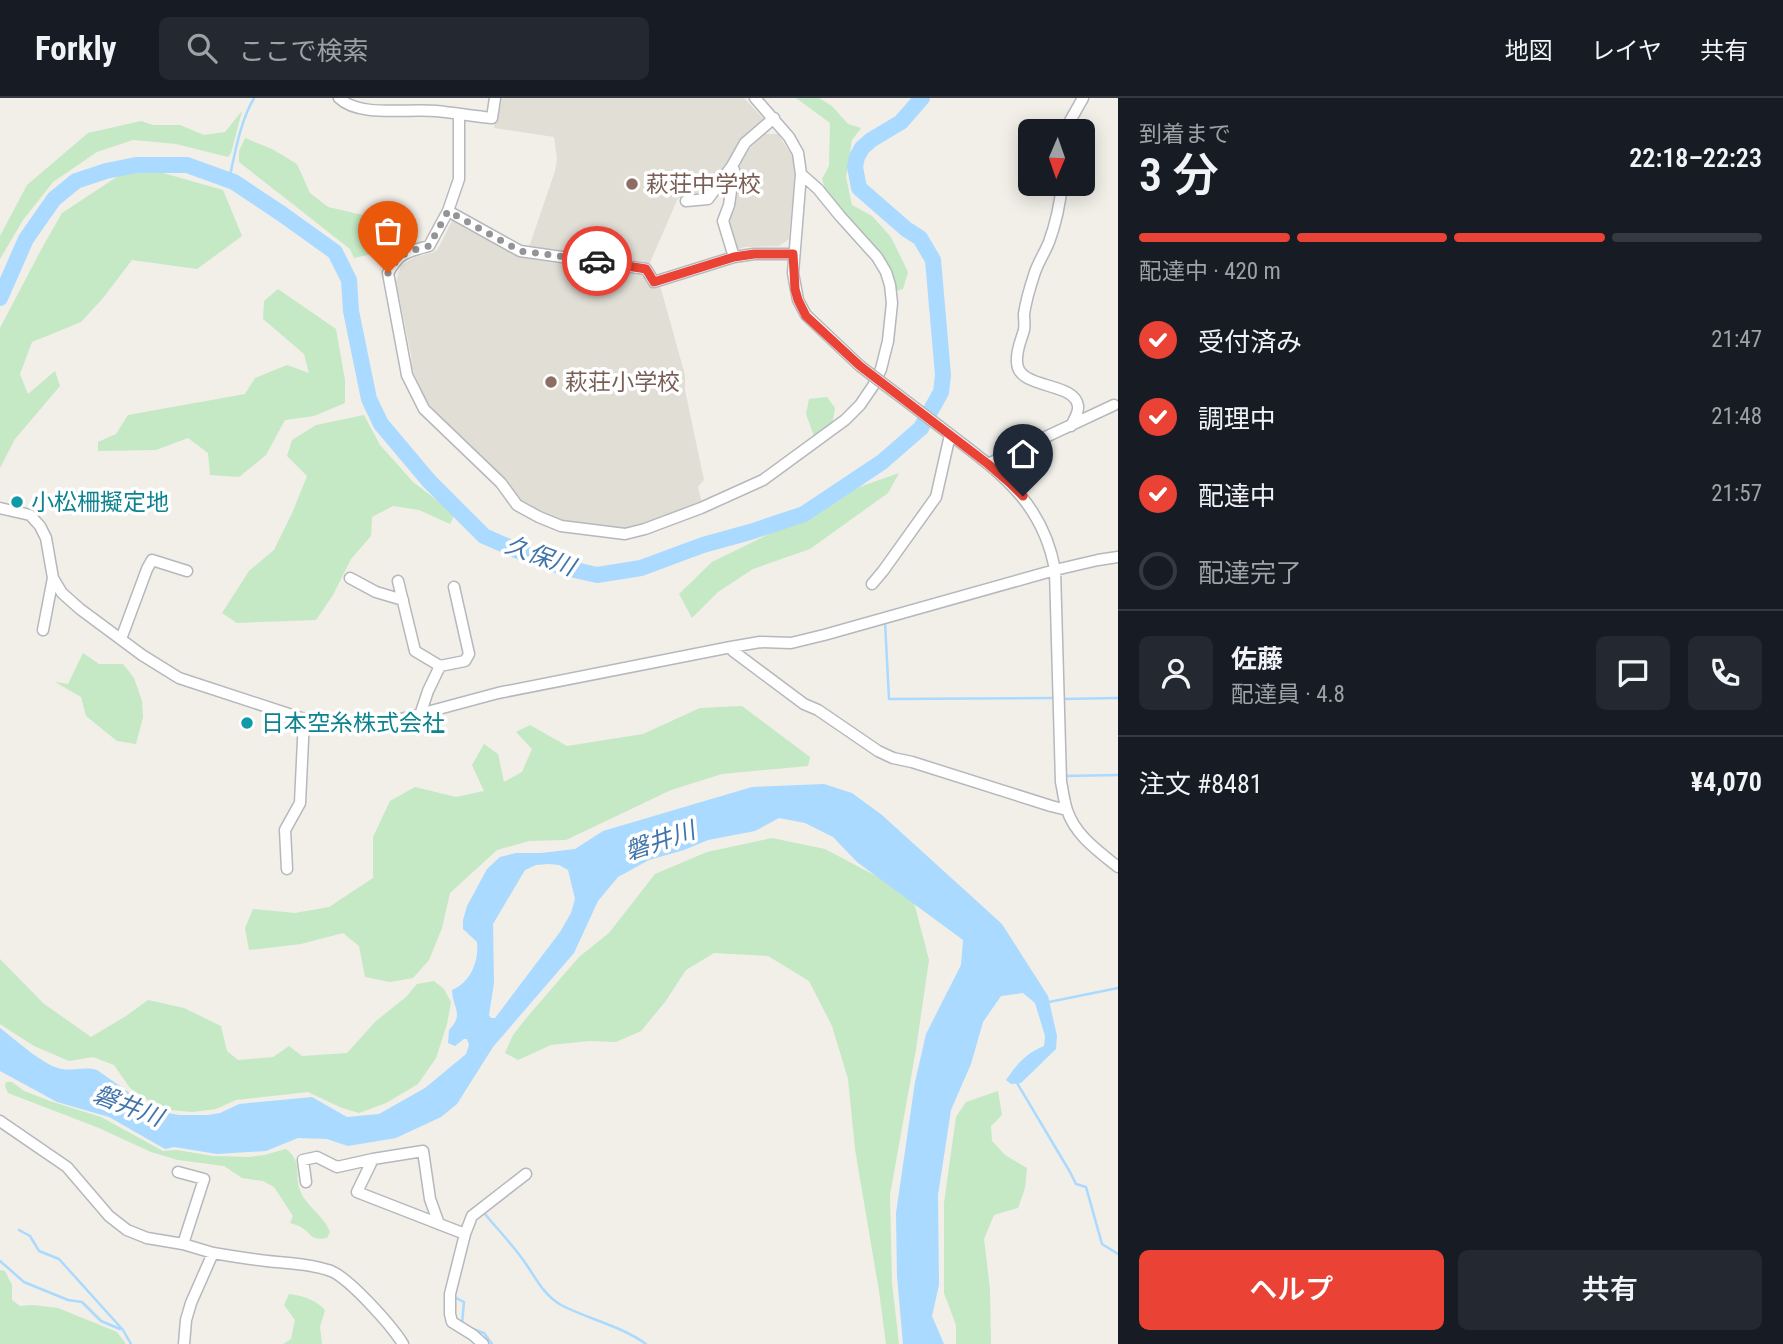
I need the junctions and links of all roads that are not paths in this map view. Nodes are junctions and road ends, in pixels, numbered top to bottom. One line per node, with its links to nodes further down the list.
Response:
1 (339, 98): 5 (street)
2 (495, 98): 5 (street)
3 (755, 98): 6 (street)
4 (1083, 98): 7 (street)
5 (459, 114): 12 (street)
6 (774, 118): 8 (street); 9 (street)
7 (1071, 119)
8 (732, 166): 11 (street); 14 (street)
9 (801, 174): 12 (street); 13 (street)
10 (1061, 196): 16 (street)
11 (686, 201)
12 (448, 211): 14 (street)
13 (793, 254): 14 (street); 17 (street, bridge)
14 (734, 257)
15 (1114, 405): 16 (street)
16 (1071, 426): 18 (street)
17 (950, 435): 18 (street); 26 (street)
18 (988, 464): 21 (street)
19 (0, 508): 23 (street)
20 (1118, 557): 21 (street)
21 (1055, 570): 31 (street); 35 (street)
22 (187, 571): 30 (street)
23 (53, 578): 29 (street); 30 (street)
24 (349, 578): 28 (street)
25 (398, 581): 28 (street)
26 (872, 584)
27 (454, 587): 32 (street)
28 (403, 600): 32 (street)
29 (43, 630)
30 (121, 639): 34 (street)
31 (731, 647): 33 (street); 35 (street)
32 (440, 666): 33 (street)
33 (420, 715): 34 (street)
34 (304, 719): 37 (street)
35 (1067, 810): 36 (street)
36 (1118, 867)
37 (287, 869)
38 (0, 1121): 45 (street)
39 (373, 1158): 42 (street); 43 (street); 43 (street)
40 (178, 1171): 45 (street)
41 (526, 1174): 44 (street)
42 (306, 1182)
43 (439, 1224): 44 (street)
44 (465, 1234): 49 (street)
45 (184, 1244): 46 (street)
46 (213, 1253): 47 (street); 48 (street)
47 (184, 1344)
48 (402, 1344)
49 (483, 1344)

